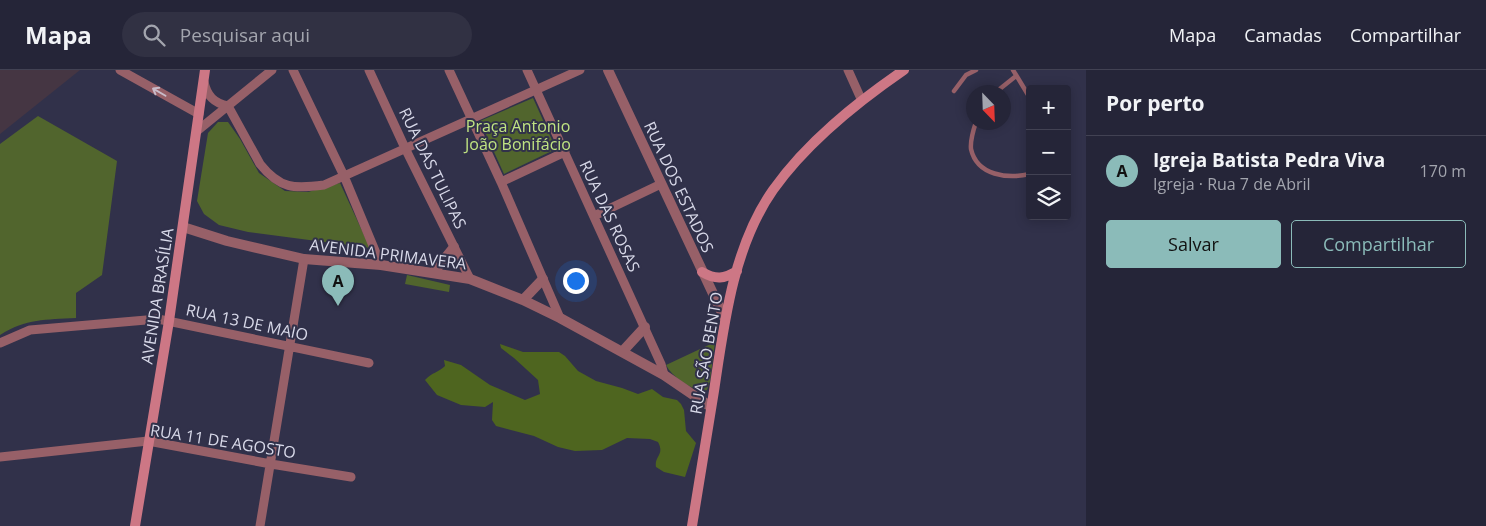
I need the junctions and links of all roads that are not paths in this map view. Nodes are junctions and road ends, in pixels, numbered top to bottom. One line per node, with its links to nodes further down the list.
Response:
1 (120, 70): 22 (street, one-way to 1)
2 (205, 70): 15 (main road, AVENIDA BRASÍLIA)
3 (272, 70): 21 (street)
4 (293, 70): 29 (street)
5 (369, 70): 26 (street, RUA DAS TULIPAS)
6 (449, 70): 23 (street)
7 (527, 70): 17 (street, RUA DAS ROSAS)
8 (580, 70): 17 (street)
9 (608, 70): 31 (street, RUA DOS ESTADOS)
10 (848, 70): 20 (street)
11 (904, 70): 20 (main road, RUA SÃO BENTO)
12 (976, 70): 18 (lane)
13 (1013, 70): 14 (lane)
14 (1016, 76): 16 (lane); 19 (lane)
15 (204, 82): 21 (street); 22 (main road, AVENIDA BRASÍLIA)
16 (1005, 85)
17 (536, 90): 23 (street); 27 (street, RUA DAS ROSAS)
18 (954, 91)
19 (1026, 92)
20 (862, 101): 37 (main road, RUA SÃO BENTO)
21 (228, 106): 25 (street); 29 (street)
22 (199, 114): 25 (main road, AVENIDA BRASÍLIA)
23 (472, 118): 26 (street); 30 (street)
24 (974, 130): 28 (lane)
25 (197, 131): 33 (main road, AVENIDA BRASÍLIA)
26 (405, 148): 29 (street); 34 (street, RUA DAS TULIPAS)
27 (564, 152): 30 (street); 32 (street, RUA DAS ROSAS)
28 (1026, 175)
29 (344, 176): 36 (street)
30 (501, 182): 41 (street)
31 (661, 184): 32 (street); 39 (street, RUA DOS ESTADOS)
32 (594, 216): 46 (street, RUA DAS ROSAS)
33 (183, 227): 35 (street, AVENIDA PRIMAVERA); 45 (main road, AVENIDA BRASÍLIA)
34 (454, 247): 38 (street); 40 (street, RUA DAS TULIPAS)
35 (304, 259): 36 (street, AVENIDA PRIMAVERA); 48 (street)
36 (381, 265): 38 (street, AVENIDA PRIMAVERA)
37 (737, 271): 39 (main road); 43 (main road, RUA SÃO BENTO)
38 (434, 272): 40 (street, AVENIDA PRIMAVERA)
39 (702, 272): 43 (street, RUA DOS ESTADOS)
40 (470, 279): 42 (street, AVENIDA PRIMAVERA)
41 (543, 279): 42 (street); 44 (street)
42 (523, 300): 44 (street, AVENIDA PRIMAVERA)
43 (724, 317): 52 (main road, RUA SÃO BENTO)
44 (560, 318): 49 (street, AVENIDA PRIMAVERA)
45 (169, 321): 47 (street, RUA 13 DE MAIO); 48 (street, RUA 13 DE MAIO); 53 (main road, AVENIDA BRASÍLIA)
46 (645, 327): 49 (street); 51 (street, RUA DAS ROSAS)
47 (0, 343)
48 (289, 347): 50 (street, RUA 13 DE MAIO); 55 (street)
49 (622, 352): 51 (street, AVENIDA PRIMAVERA)
50 (370, 363)
51 (664, 375): 52 (street, AVENIDA PRIMAVERA)
52 (711, 407): 59 (main road, RUA SÃO BENTO)
53 (148, 441): 54 (street, RUA 11 DE AGOSTO); 55 (street, RUA 11 DE AGOSTO); 57 (main road, AVENIDA BRASÍLIA)
54 (0, 457)
55 (271, 464): 56 (street, RUA 11 DE AGOSTO); 58 (street)
56 (351, 477)
57 (135, 526)
58 (260, 526)
59 (692, 526)

